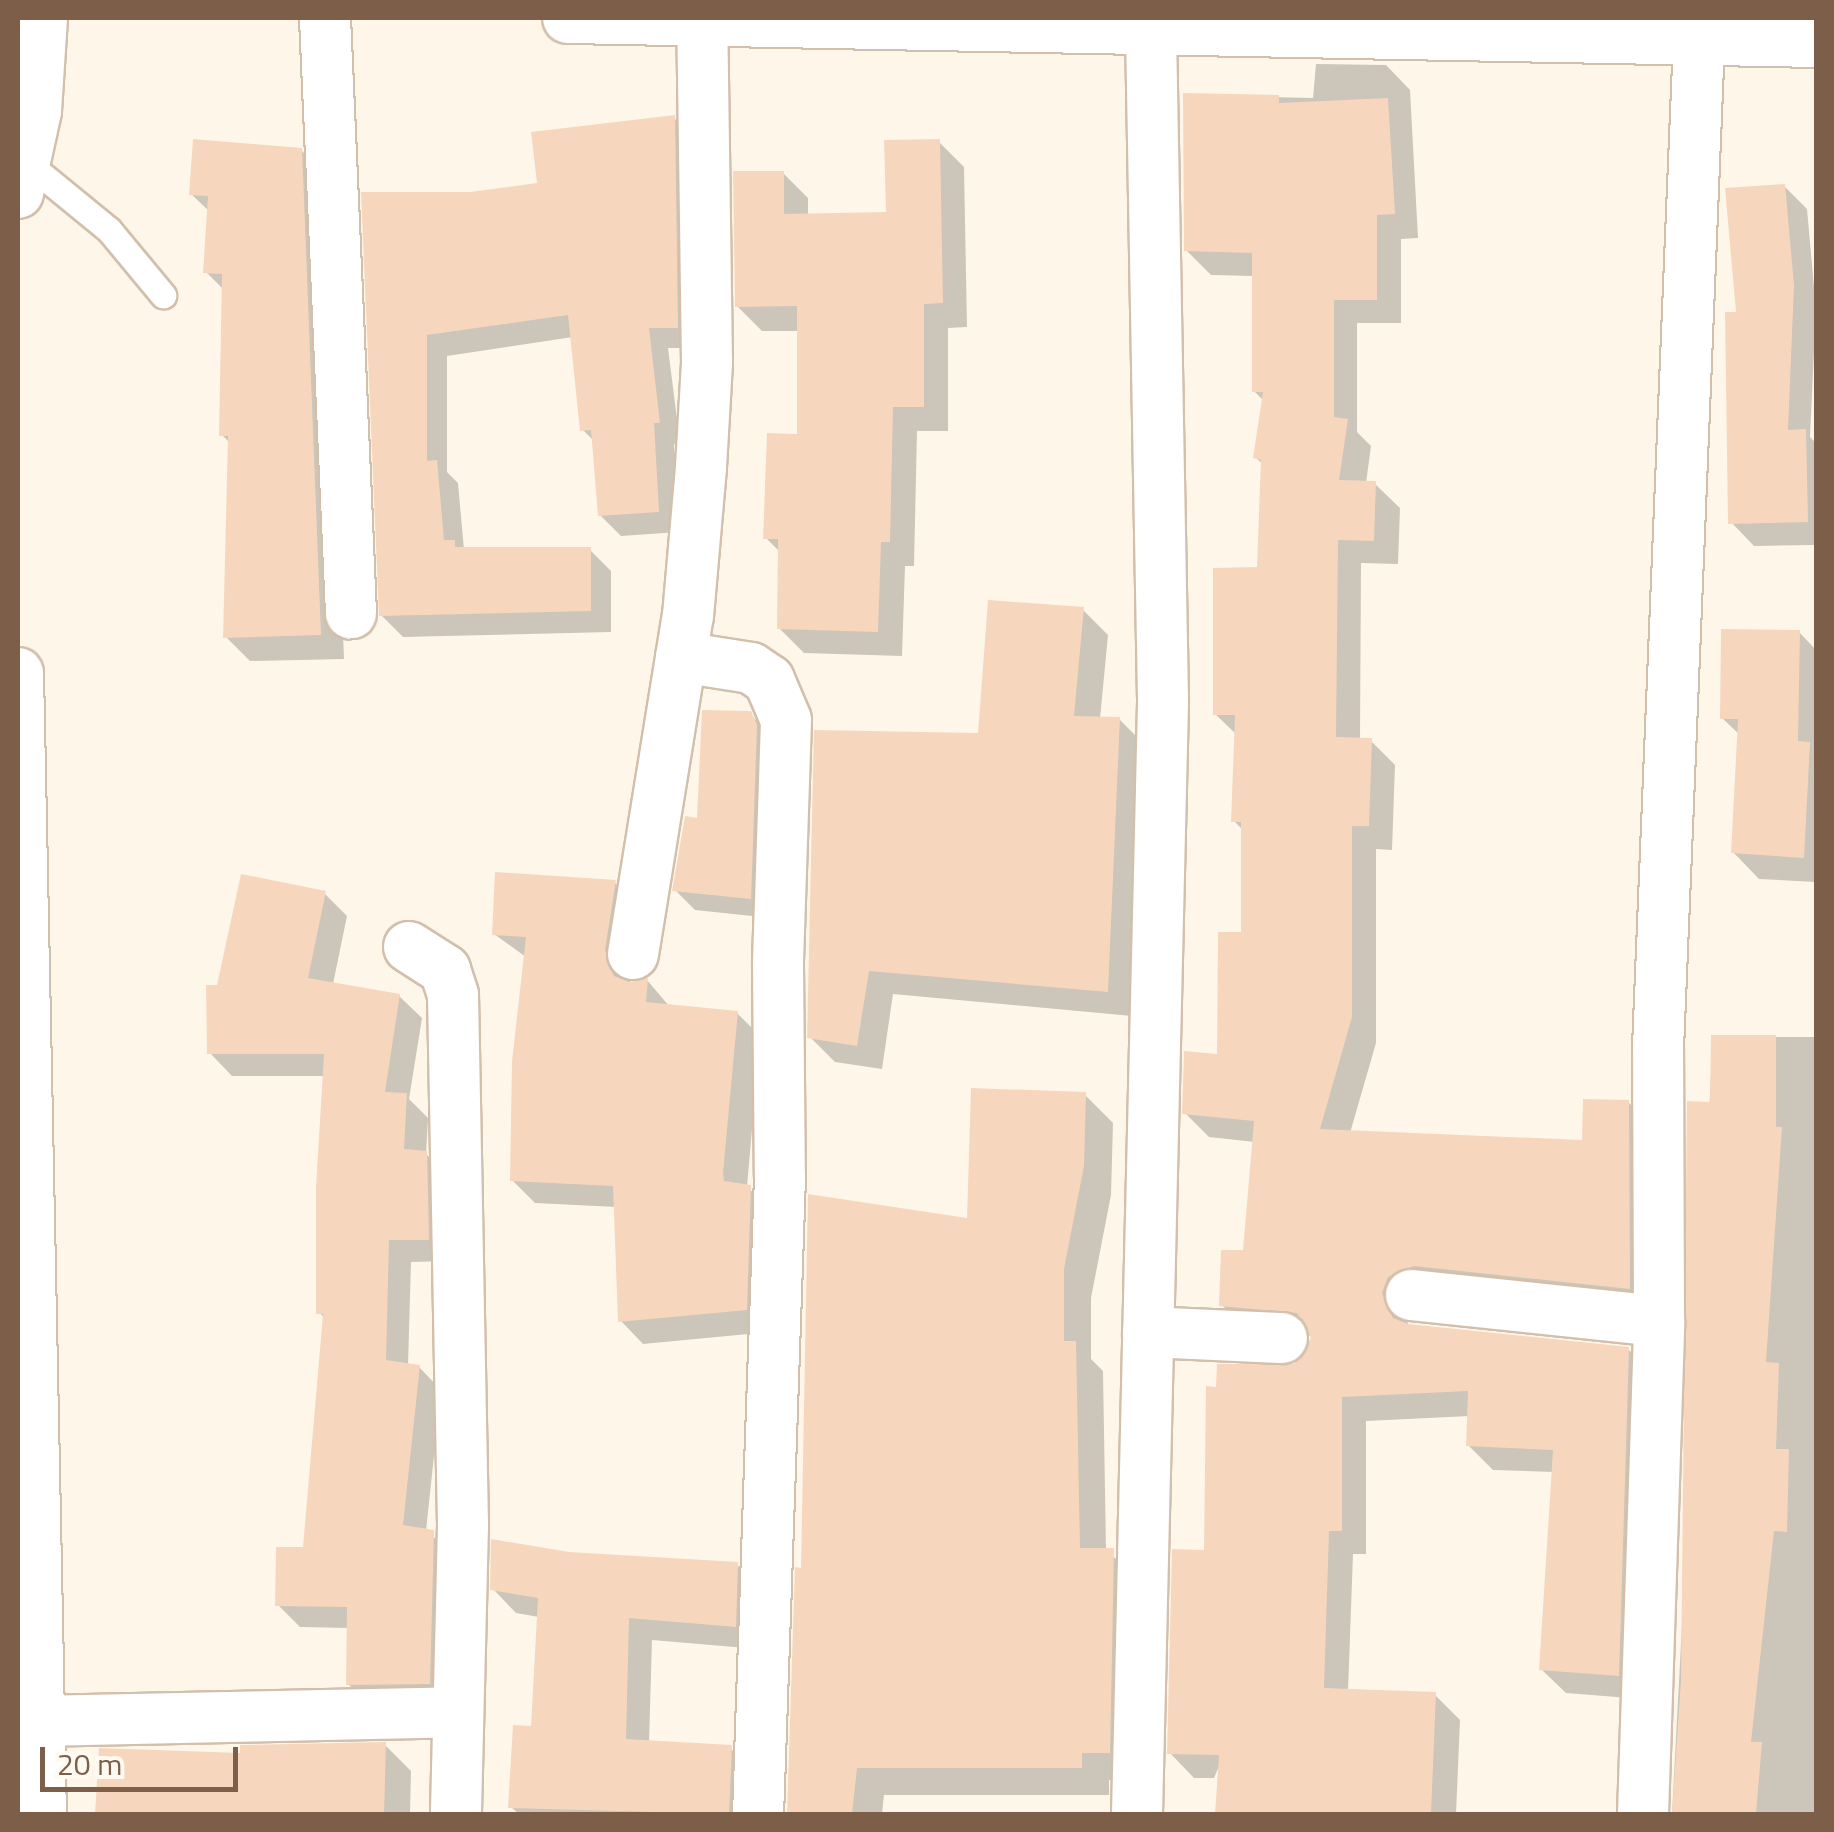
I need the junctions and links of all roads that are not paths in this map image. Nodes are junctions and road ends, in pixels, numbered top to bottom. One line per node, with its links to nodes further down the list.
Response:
1 (42, 18): 12 (street)
2 (325, 18): 14 (street)
3 (568, 18): 4 (street)
4 (702, 19): 5 (street); 15 (street)
5 (840, 20): 9 (street)
6 (1205, 24): 7 (street); 9 (street)
7 (1423, 26): 8 (street)
8 (1587, 27): 10 (street)
9 (1150, 28): 21 (street)
10 (1699, 40): 11 (street); 20 (street)
11 (1816, 42)
12 (22, 178): 13 (lane)
13 (163, 294)
14 (351, 612)
15 (680, 657): 18 (street); 27 (street)
16 (18, 673): 24 (street)
17 (409, 947): 23 (street)
18 (632, 954)
19 (1411, 1295): 20 (street)
20 (1659, 1321): 29 (street)
21 (1148, 1332): 22 (street); 28 (street)
22 (1282, 1338)
23 (455, 1712): 24 (street); 26 (street)
24 (38, 1721): 25 (street)
25 (41, 1814)
26 (456, 1814)
27 (758, 1814)
28 (1137, 1814)
29 (1644, 1814)

